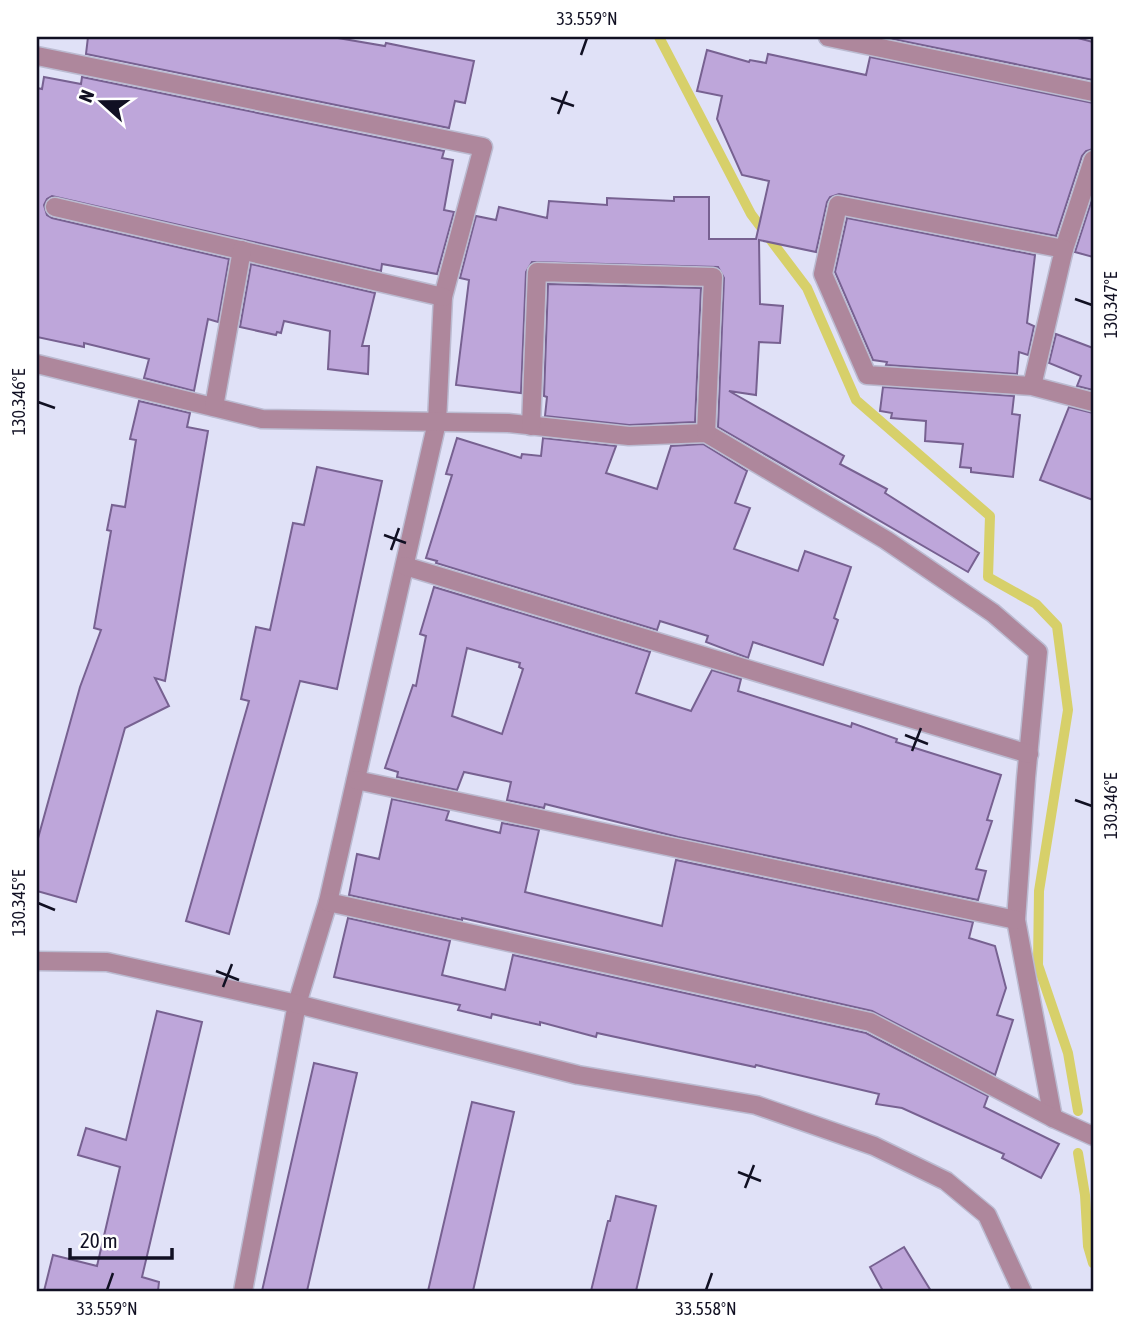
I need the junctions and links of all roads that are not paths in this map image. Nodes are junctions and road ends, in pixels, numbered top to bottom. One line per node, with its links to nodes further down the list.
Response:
1 (828, 37): 3 (street)
2 (37, 57): 8 (street)
3 (1093, 92)
4 (1093, 160): 7 (street)
5 (55, 207): 6 (street)
6 (242, 250): 8 (street); 12 (street)
7 (1064, 250): 10 (street); 10 (street)
8 (443, 297): 13 (street)
9 (37, 364): 12 (street)
10 (1032, 386): 11 (street)
11 (1093, 402)
12 (214, 407): 13 (street)
13 (437, 422): 14 (street); 16 (street)
14 (531, 426): 15 (street); 15 (street)
15 (706, 433): 17 (street)
16 (404, 566): 17 (street); 18 (street)
17 (1029, 754): 20 (street)
18 (356, 780): 19 (street); 20 (street)
19 (328, 902): 22 (street); 23 (street)
20 (1016, 920): 23 (street)
21 (37, 961): 22 (street)
22 (297, 1004): 25 (street); 26 (street)
23 (1053, 1118): 24 (street)
24 (1093, 1136)
25 (243, 1291)
26 (1022, 1291)

